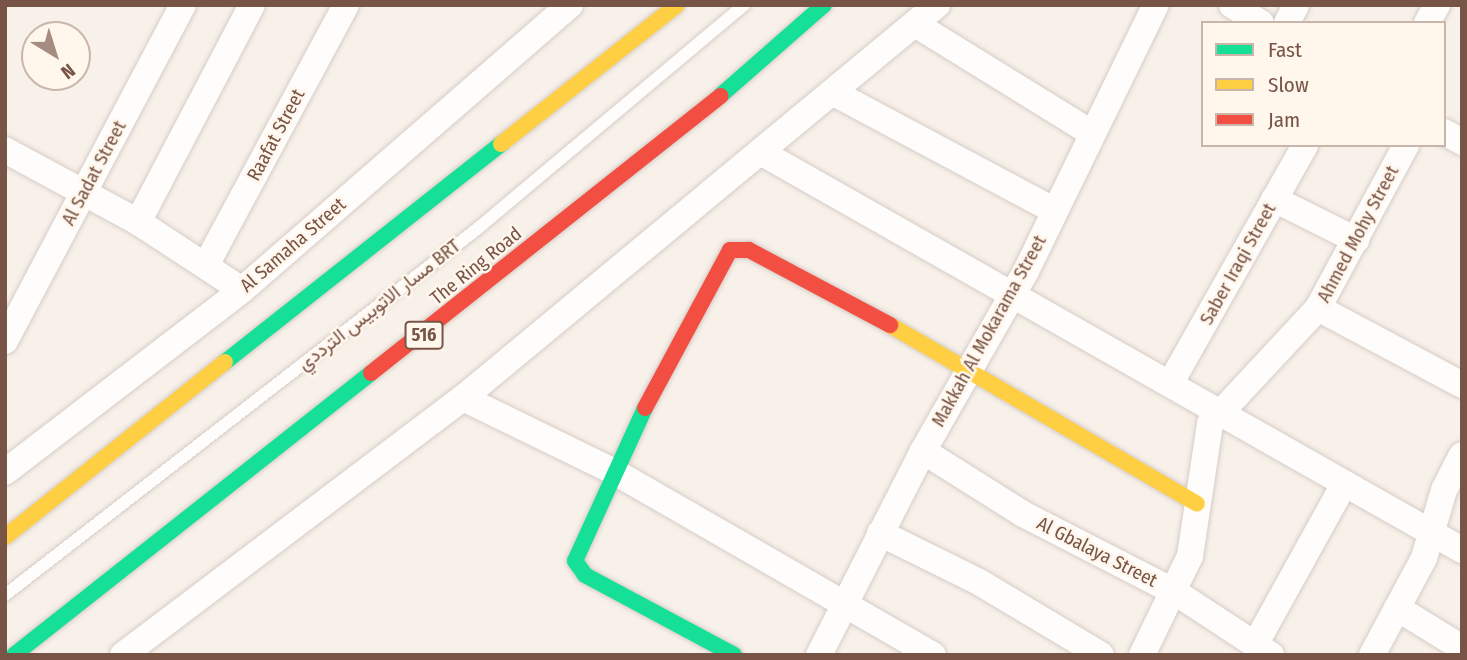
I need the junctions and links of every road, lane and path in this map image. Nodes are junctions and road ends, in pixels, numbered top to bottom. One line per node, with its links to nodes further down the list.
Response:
1 (183, 5): 25 (street, Al Sadat Street)
2 (252, 5): 28 (street)
3 (346, 5): 30 (street, Raafat Street)
4 (570, 5): 31 (street, Al Samaha Street)
5 (677, 5): 48 (main road)
6 (744, 5): 51 (lane, مسار الاتوبيس الترددي BRT)
7 (824, 5): 56 (main road, The Ring Road / 516)
8 (937, 5): 16 (street)
9 (1156, 5): 18 (street, Makkah Al Mokarama Street)
10 (1232, 5): 13 (street)
11 (1296, 5): 14 (street)
12 (1437, 5): 15 (street)
13 (1258, 21)
14 (1288, 21)
15 (1428, 21)
16 (915, 24): 17 (street); 18 (street)
17 (834, 93): 24 (street); 27 (street)
18 (1090, 132): 27 (street, Makkah Al Mokarama Street)
19 (1446, 133): 20 (street)
20 (1462, 142)
21 (1304, 147): 26 (street, Saber Iraqi Street)
22 (1405, 147): 29 (street, Ahmed Mohy Street)
23 (5, 150): 25 (street)
24 (764, 154): 32 (street); 38 (street)
25 (85, 191): 28 (street); 34 (street, Al Sadat Street)
26 (1275, 199): 29 (street); 36 (street, Saber Iraqi Street)
27 (1053, 210): 32 (street, Makkah Al Mokarama Street)
28 (138, 222): 30 (street)
29 (1356, 240): 33 (street, Ahmed Mohy Street)
30 (206, 265): 31 (street)
31 (242, 290): 43 (street, Al Samaha Street)
32 (1013, 293): 35 (street, Makkah Al Mokarama Street); 36 (street)
33 (1318, 308): 37 (street); 39 (street, Ahmed Mohy Street)
34 (5, 341)
35 (969, 367): 40 (street, Makkah Al Mokarama Street); 42 (main road); 45 (main road)
36 (1170, 384): 39 (street)
37 (1462, 385)
38 (463, 398): 42 (street); 57 (street)
39 (1217, 410): 44 (street); 45 (street)
40 (923, 451): 46 (street, Makkah Al Mokarama Street); 50 (street, Al Gbalaya Street)
41 (1462, 456): 47 (street)
42 (613, 471): 52 (street); 58 (main road)
43 (5, 472)
44 (1344, 484): 47 (street); 55 (street)
45 (1197, 504): 50 (street)
46 (880, 533): 52 (street, Makkah Al Mokarama Street); 61 (street)
47 (1433, 533): 49 (street); 53 (street)
48 (5, 537)
49 (1462, 550)
50 (1175, 592): 55 (street, Al Gbalaya Street); 62 (street)
51 (5, 595)
52 (845, 607): 59 (street, Makkah Al Mokarama Street); 60 (street)
53 (1397, 608): 54 (street); 63 (street)
54 (1462, 648)
55 (1266, 651)
56 (15, 655)
57 (123, 655)
58 (734, 655)
59 (819, 655)
60 (933, 655)
61 (1101, 655)
62 (1142, 655)
63 (1372, 655)

